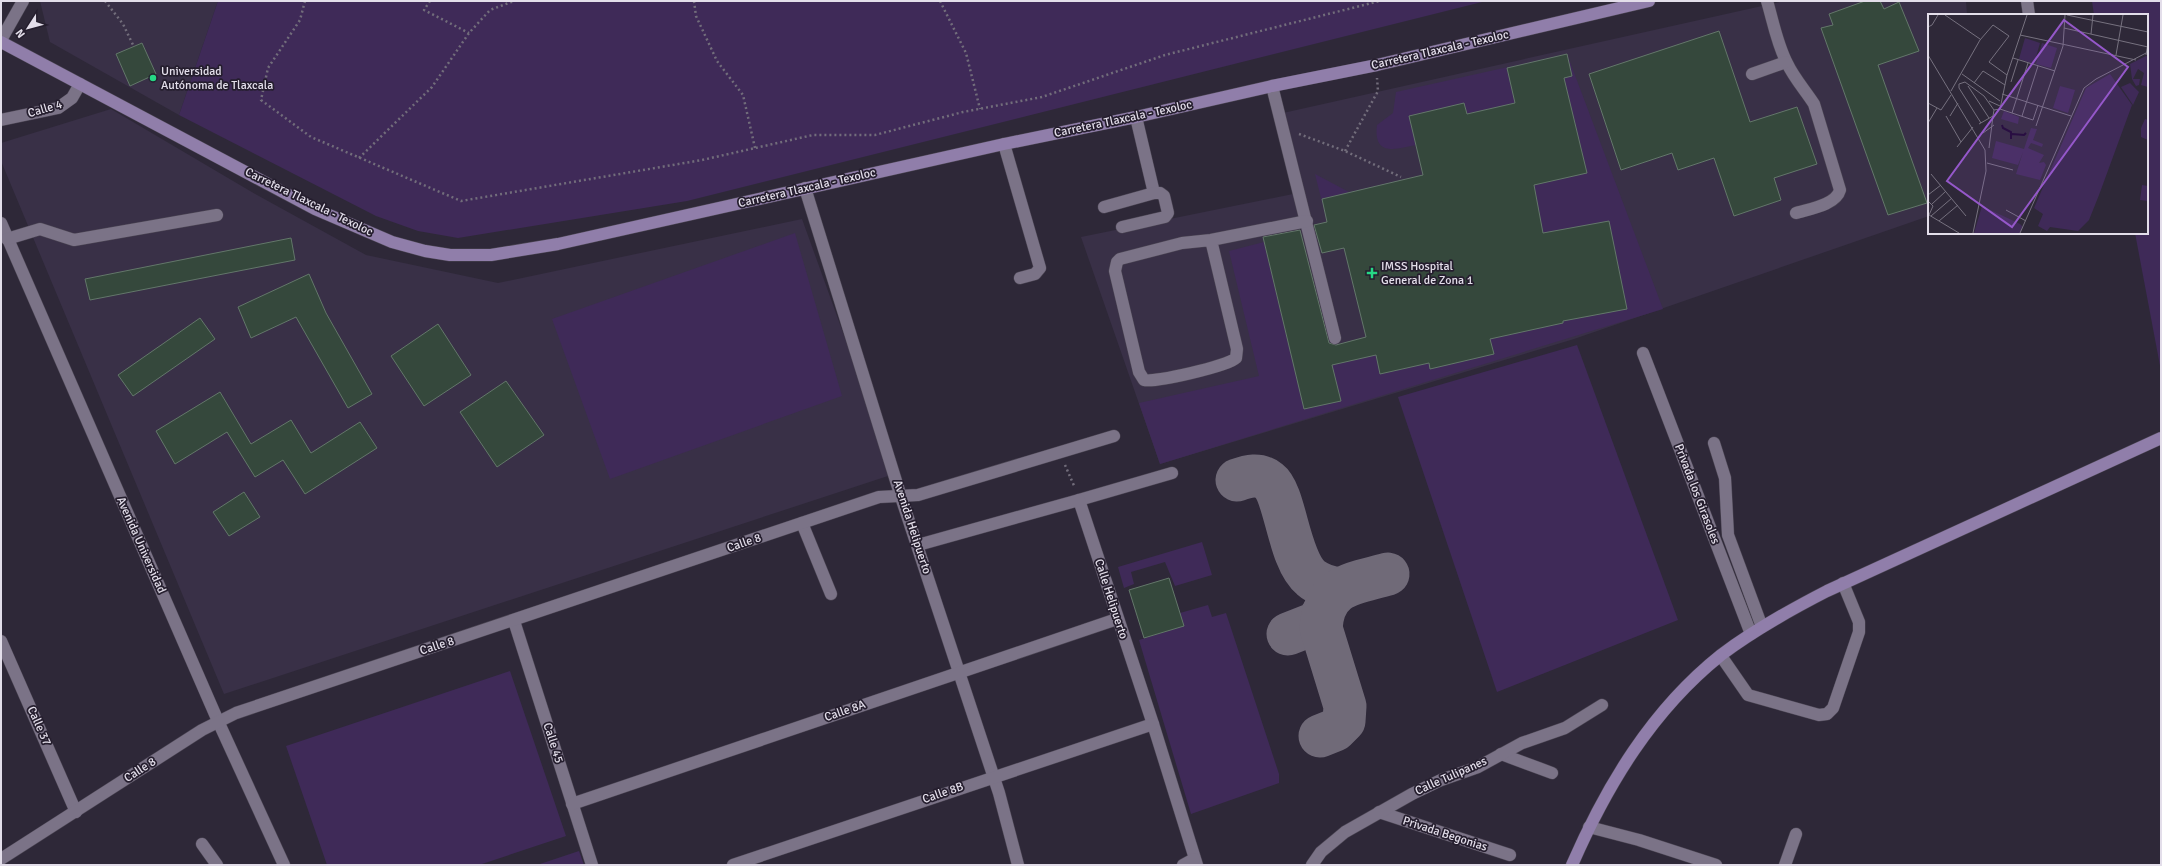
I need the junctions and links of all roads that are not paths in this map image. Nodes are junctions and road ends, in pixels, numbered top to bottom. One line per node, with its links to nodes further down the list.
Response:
1 (23, 1): 6 (street)
2 (1650, 1): 10 (main road, Carretera Tlaxcala - Texoloc)
3 (1767, 1): 7 (street)
4 (2027, 1): 5 (street)
5 (2029, 14)
6 (1, 41): 9 (main road, Carretera Tlaxcala - Texoloc)
7 (1786, 62): 8 (street); 17 (street)
8 (1752, 74)
9 (80, 84): 12 (street, Calle 4); 14 (main road, Carretera Tlaxcala - Texoloc)
10 (1272, 86): 11 (main road, Carretera Tlaxcala - Texoloc); 19 (street)
11 (1136, 117): 13 (main road, Carretera Tlaxcala - Texoloc); 15 (street)
12 (1, 120)
13 (1004, 144): 14 (main road, Carretera Tlaxcala - Texoloc); 24 (street)
14 (805, 188): 31 (street, Avenida Helipuerto)
15 (1154, 193): 16 (street); 21 (street)
16 (1104, 207)
17 (1796, 213)
18 (217, 215): 22 (street)
19 (1307, 221): 23 (street); 25 (street)
20 (1, 224): 22 (street, Avenida Universidad)
21 (1122, 226)
22 (8, 239): 45 (street, Avenida Universidad)
23 (1211, 240): 23 (street)
24 (1020, 278)
25 (1335, 338)
26 (1643, 353): 40 (street, Privada los Girasoles)
27 (1114, 436): 31 (street, Calle 8)
28 (2161, 438): 35 (main road)
29 (1714, 443): 39 (street)
30 (1172, 473): 32 (street)
31 (901, 497): 33 (street, Calle 8); 34 (street, Avenida Helipuerto)
32 (1079, 500): 34 (street); 37 (street, Calle Helipuerto)
33 (802, 523): 36 (street); 38 (street, Calle 8)
34 (918, 545): 43 (street, Avenida Helipuerto)
35 (1843, 583): 39 (main road); 42 (street)
36 (831, 594)
37 (1117, 619): 43 (street, Calle 8A); 46 (street, Calle Helipuerto)
38 (514, 621): 45 (street, Calle 8); 50 (street, Calle 45)
39 (1762, 627): 40 (main road)
40 (1752, 634): 42 (main road)
41 (1, 641): 51 (street, Calle 37)
42 (1721, 656): 53 (main road)
43 (960, 672): 49 (street, Avenida Helipuerto); 50 (street, Calle 8A)
44 (1602, 705): 47 (street, Calle Tulipanes)
45 (218, 721): 51 (street, Calle 8); 60 (street, Avenida Universidad)
46 (1153, 724): 49 (street, Calle 8B); 58 (street, Calle Helipuerto)
47 (1500, 754): 48 (street); 52 (street, Calle Tulipanes)
48 (1552, 773)
49 (994, 776): 62 (street, Calle 8B); 63 (street, Avenida Helipuerto)
50 (572, 804): 61 (street, Calle 45)
51 (76, 812): 57 (street, Calle 8)
52 (1379, 812): 56 (street, Privada Begonias); 65 (street, Calle Tulipanes)
53 (1589, 827): 66 (main road); 67 (street)
54 (1796, 834): 68 (street)
55 (202, 844): 59 (street)
56 (1510, 855)
57 (1, 859)
58 (1196, 862): 64 (street)
59 (217, 865)
60 (284, 865)
61 (592, 865)
62 (733, 865)
63 (1018, 865)
64 (1183, 865)
65 (1312, 865)
66 (1572, 865)
67 (1716, 865)
68 (1785, 865)

